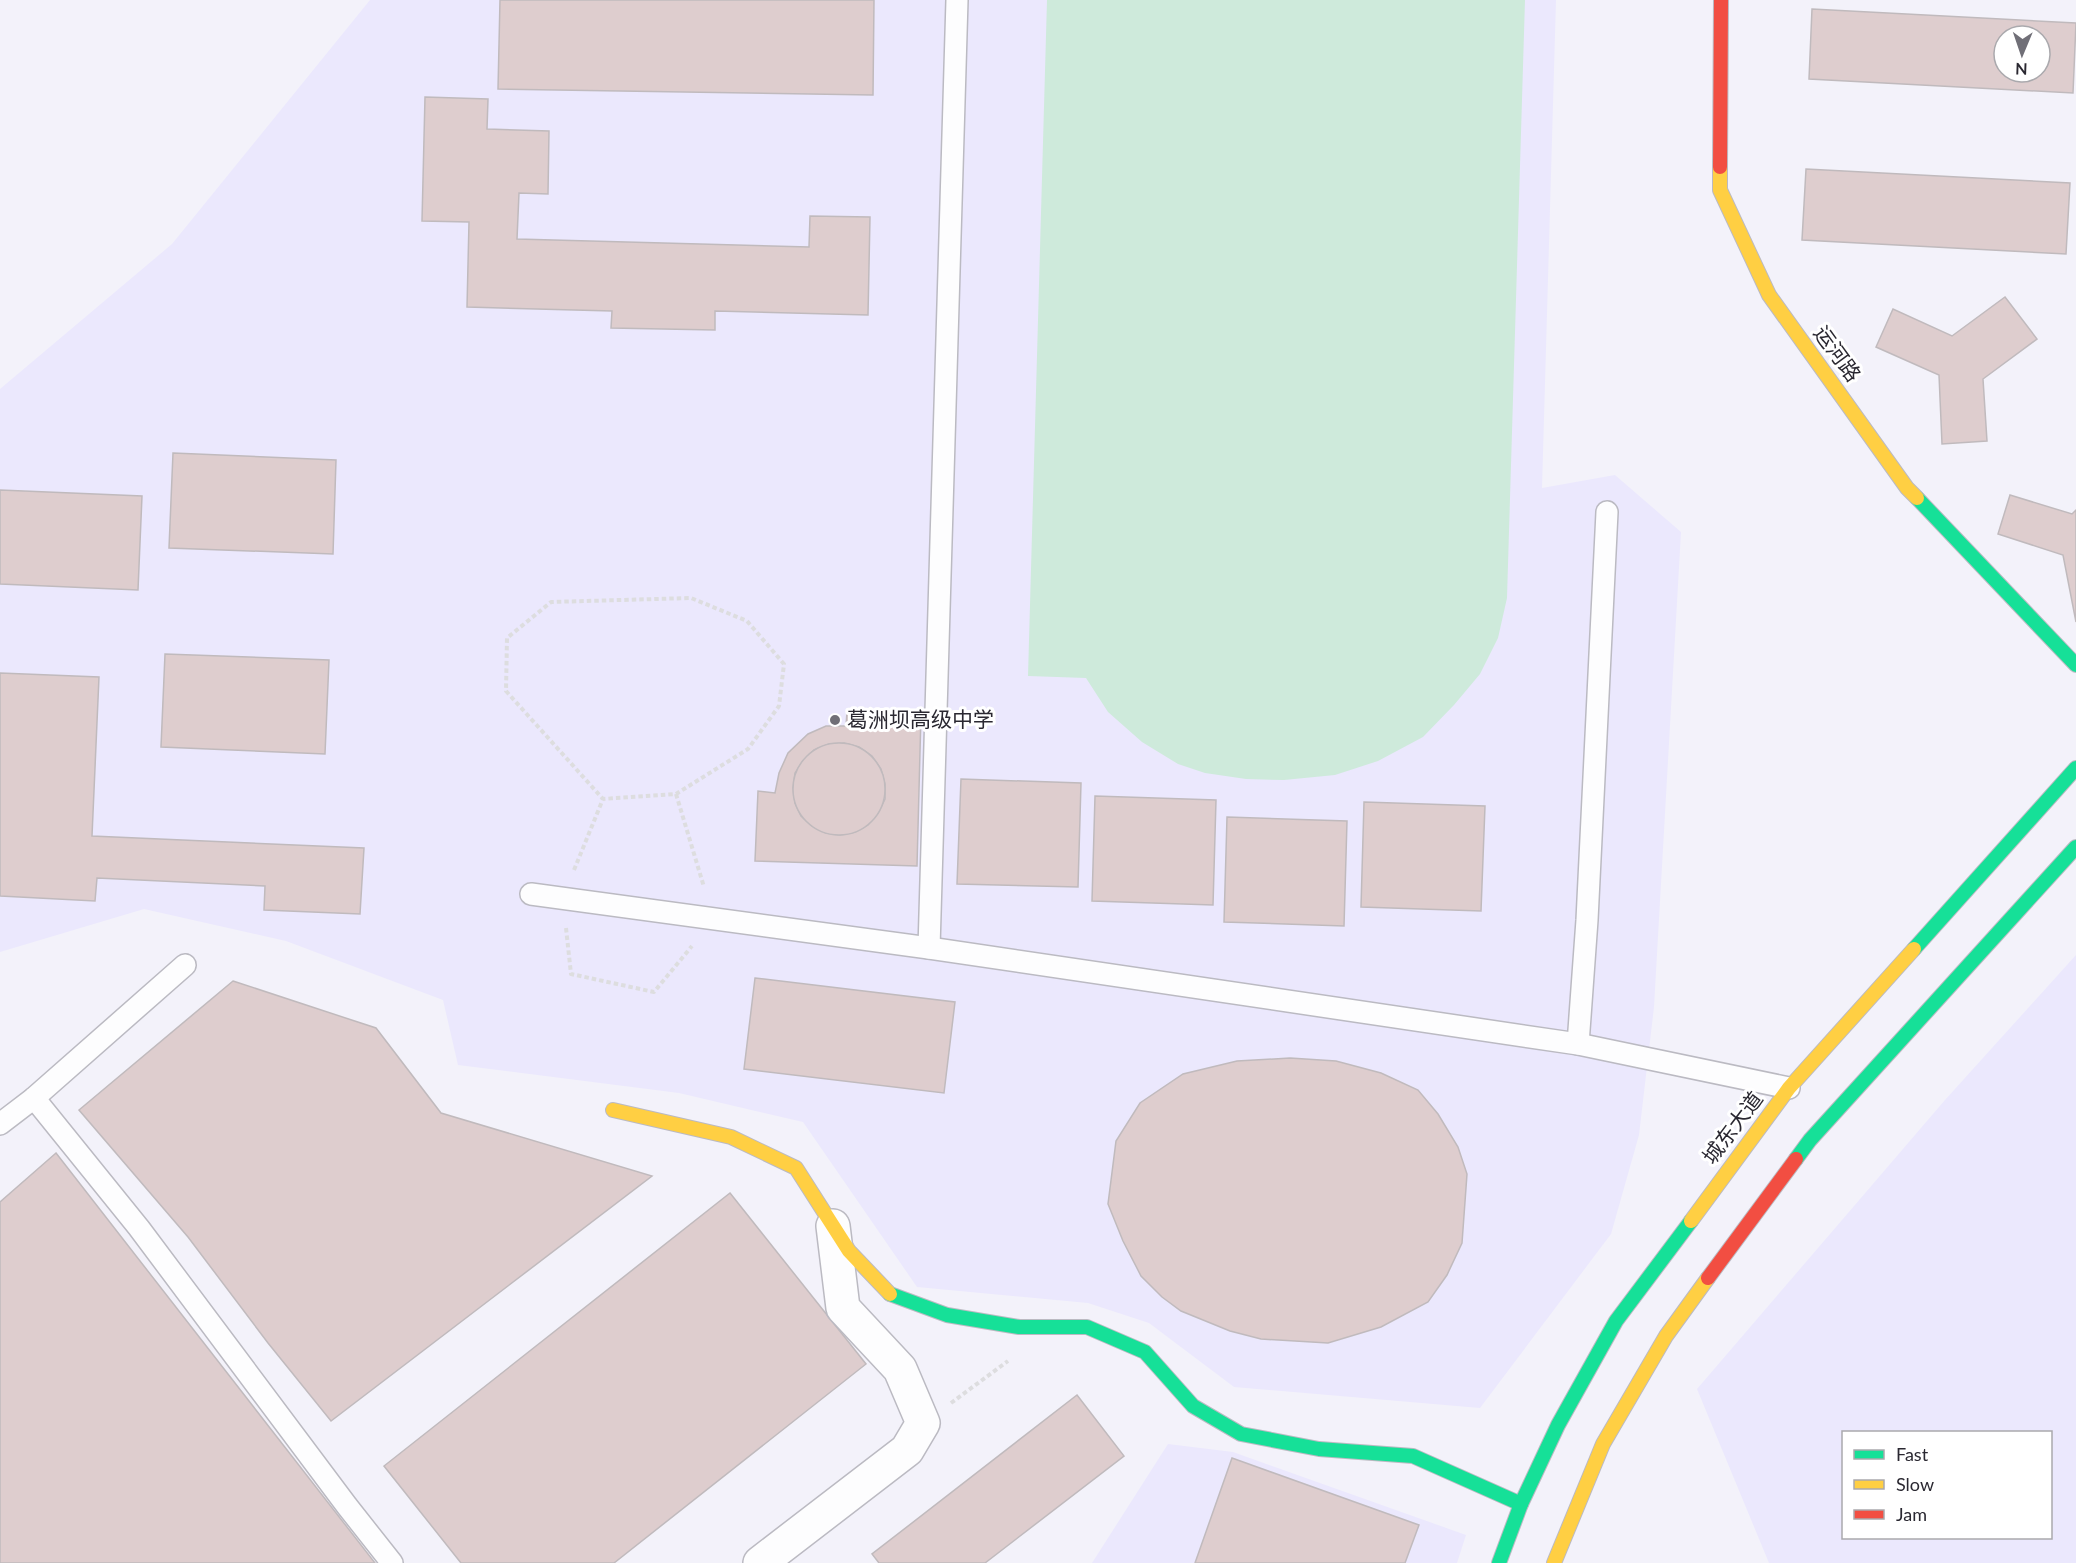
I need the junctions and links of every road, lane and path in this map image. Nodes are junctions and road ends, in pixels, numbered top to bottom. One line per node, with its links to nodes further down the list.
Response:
1 (957, 0): 12 (lane)
2 (1720, 0): 4 (main road, 运河路)
3 (1606, 512): 14 (lane)
4 (2076, 664)
5 (2076, 768): 15 (main road, 城东大道)
6 (676, 794): 7 (path); 7 (path); 11 (path)
7 (603, 799): 10 (path)
8 (2076, 847): 26 (main road)
9 (531, 894): 10 (lane)
10 (562, 899): 11 (lane); 11 (path)
11 (714, 919): 12 (lane)
12 (929, 948): 14 (lane)
13 (185, 965): 16 (lane)
14 (1578, 1044): 15 (lane)
15 (1789, 1088): 22 (main road, 城东大道)
16 (34, 1098): 18 (lane); 23 (lane)
17 (613, 1110): 19 (main road)
18 (0, 1124)
19 (833, 1226): 20 (main road); 21 (street)
20 (1055, 1327): 21 (path); 22 (main road)
21 (923, 1423): 24 (street)
22 (1521, 1504): 25 (main road, 城东大道)
23 (392, 1563)
24 (760, 1563)
25 (1499, 1563)
26 (1554, 1563)

